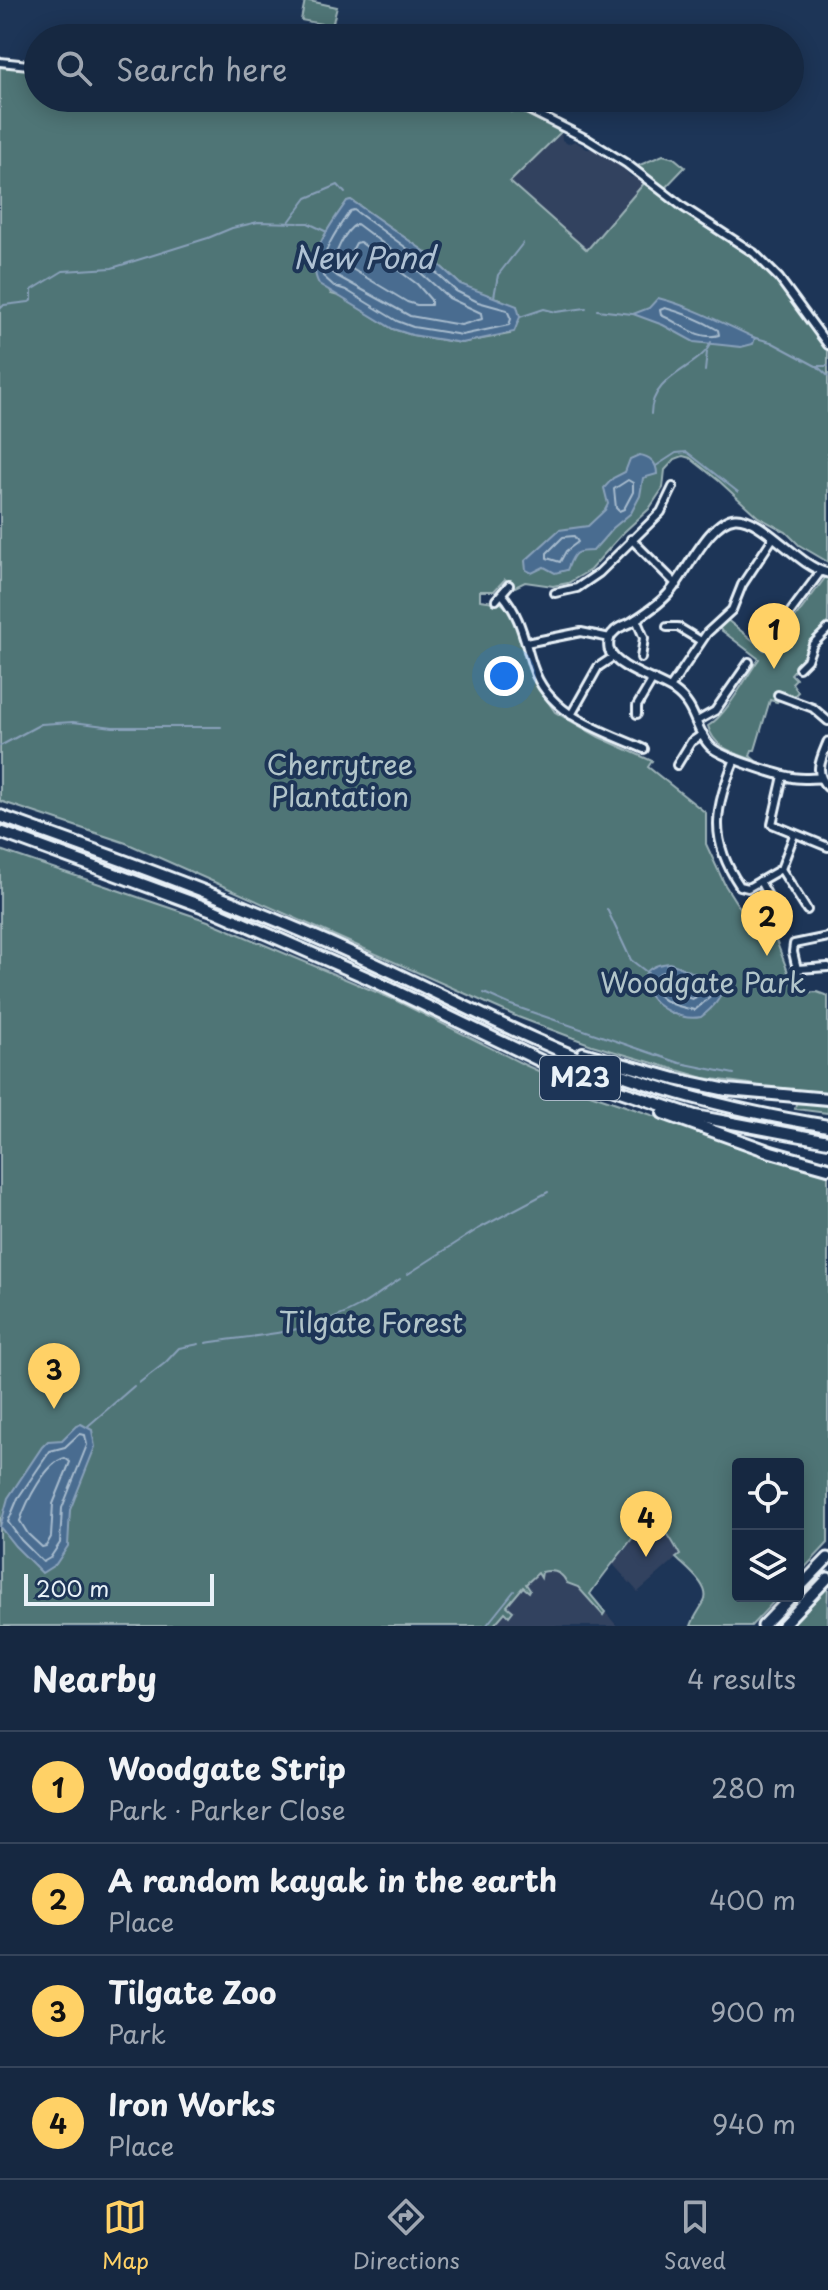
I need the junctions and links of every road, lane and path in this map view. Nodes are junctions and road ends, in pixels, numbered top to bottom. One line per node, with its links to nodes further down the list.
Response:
1 (0, 62): 2 (street)
2 (24, 65)
3 (532, 112): 4 (street)
4 (828, 345)
5 (673, 487): 7 (street)
6 (773, 538): 8 (street); 10 (street); 18 (street)
7 (631, 539): 10 (street); 11 (street)
8 (825, 572): 20 (street)
9 (509, 585): 12 (street)
10 (675, 586): 14 (street)
11 (555, 593)
12 (502, 594): 13 (street); 19 (street)
13 (496, 600)
14 (636, 619): 17 (street); 22 (street)
15 (667, 627): 18 (street)
16 (828, 629): 24 (street)
17 (610, 638): 19 (street); 21 (street)
18 (701, 641): 26 (street)
19 (526, 643): 29 (street)
20 (766, 645)
21 (613, 657): 25 (street); 29 (street)
22 (641, 658)
23 (749, 662): 30 (street)
24 (799, 668)
25 (653, 679): 26 (street); 28 (street)
26 (670, 688): 30 (street)
27 (778, 695): 31 (street)
28 (637, 714)
29 (571, 715): 34 (street)
30 (697, 721): 32 (street)
31 (828, 721)
32 (703, 734): 35 (street); 36 (street)
33 (828, 742): 38 (street)
34 (644, 749)
35 (735, 759): 37 (street); 45 (street)
36 (677, 765)
37 (783, 776): 38 (street); 42 (street)
38 (820, 778): 39 (street)
39 (828, 787)
40 (0, 816): 52 (highway, M23)
41 (0, 832): 53 (highway, M23)
42 (794, 835): 43 (street); 44 (street)
43 (828, 847)
44 (781, 869): 45 (street); 46 (street)
45 (760, 881): 47 (street)
46 (807, 910)
47 (776, 911)
48 (828, 937): 50 (street)
49 (828, 967): 50 (street)
50 (797, 969): 51 (street)
51 (799, 978)
52 (527, 1035): 54 (highway, M23); 55 (highway, M23)
53 (566, 1073): 56 (highway, M23); 57 (highway, M23)
54 (828, 1099)
55 (828, 1126)
56 (828, 1141)
57 (828, 1168)
58 (828, 1558): 60 (main road)
59 (828, 1578): 63 (main road)
60 (804, 1583)
61 (786, 1602): 62 (main road)
62 (763, 1626)
63 (782, 1626)

